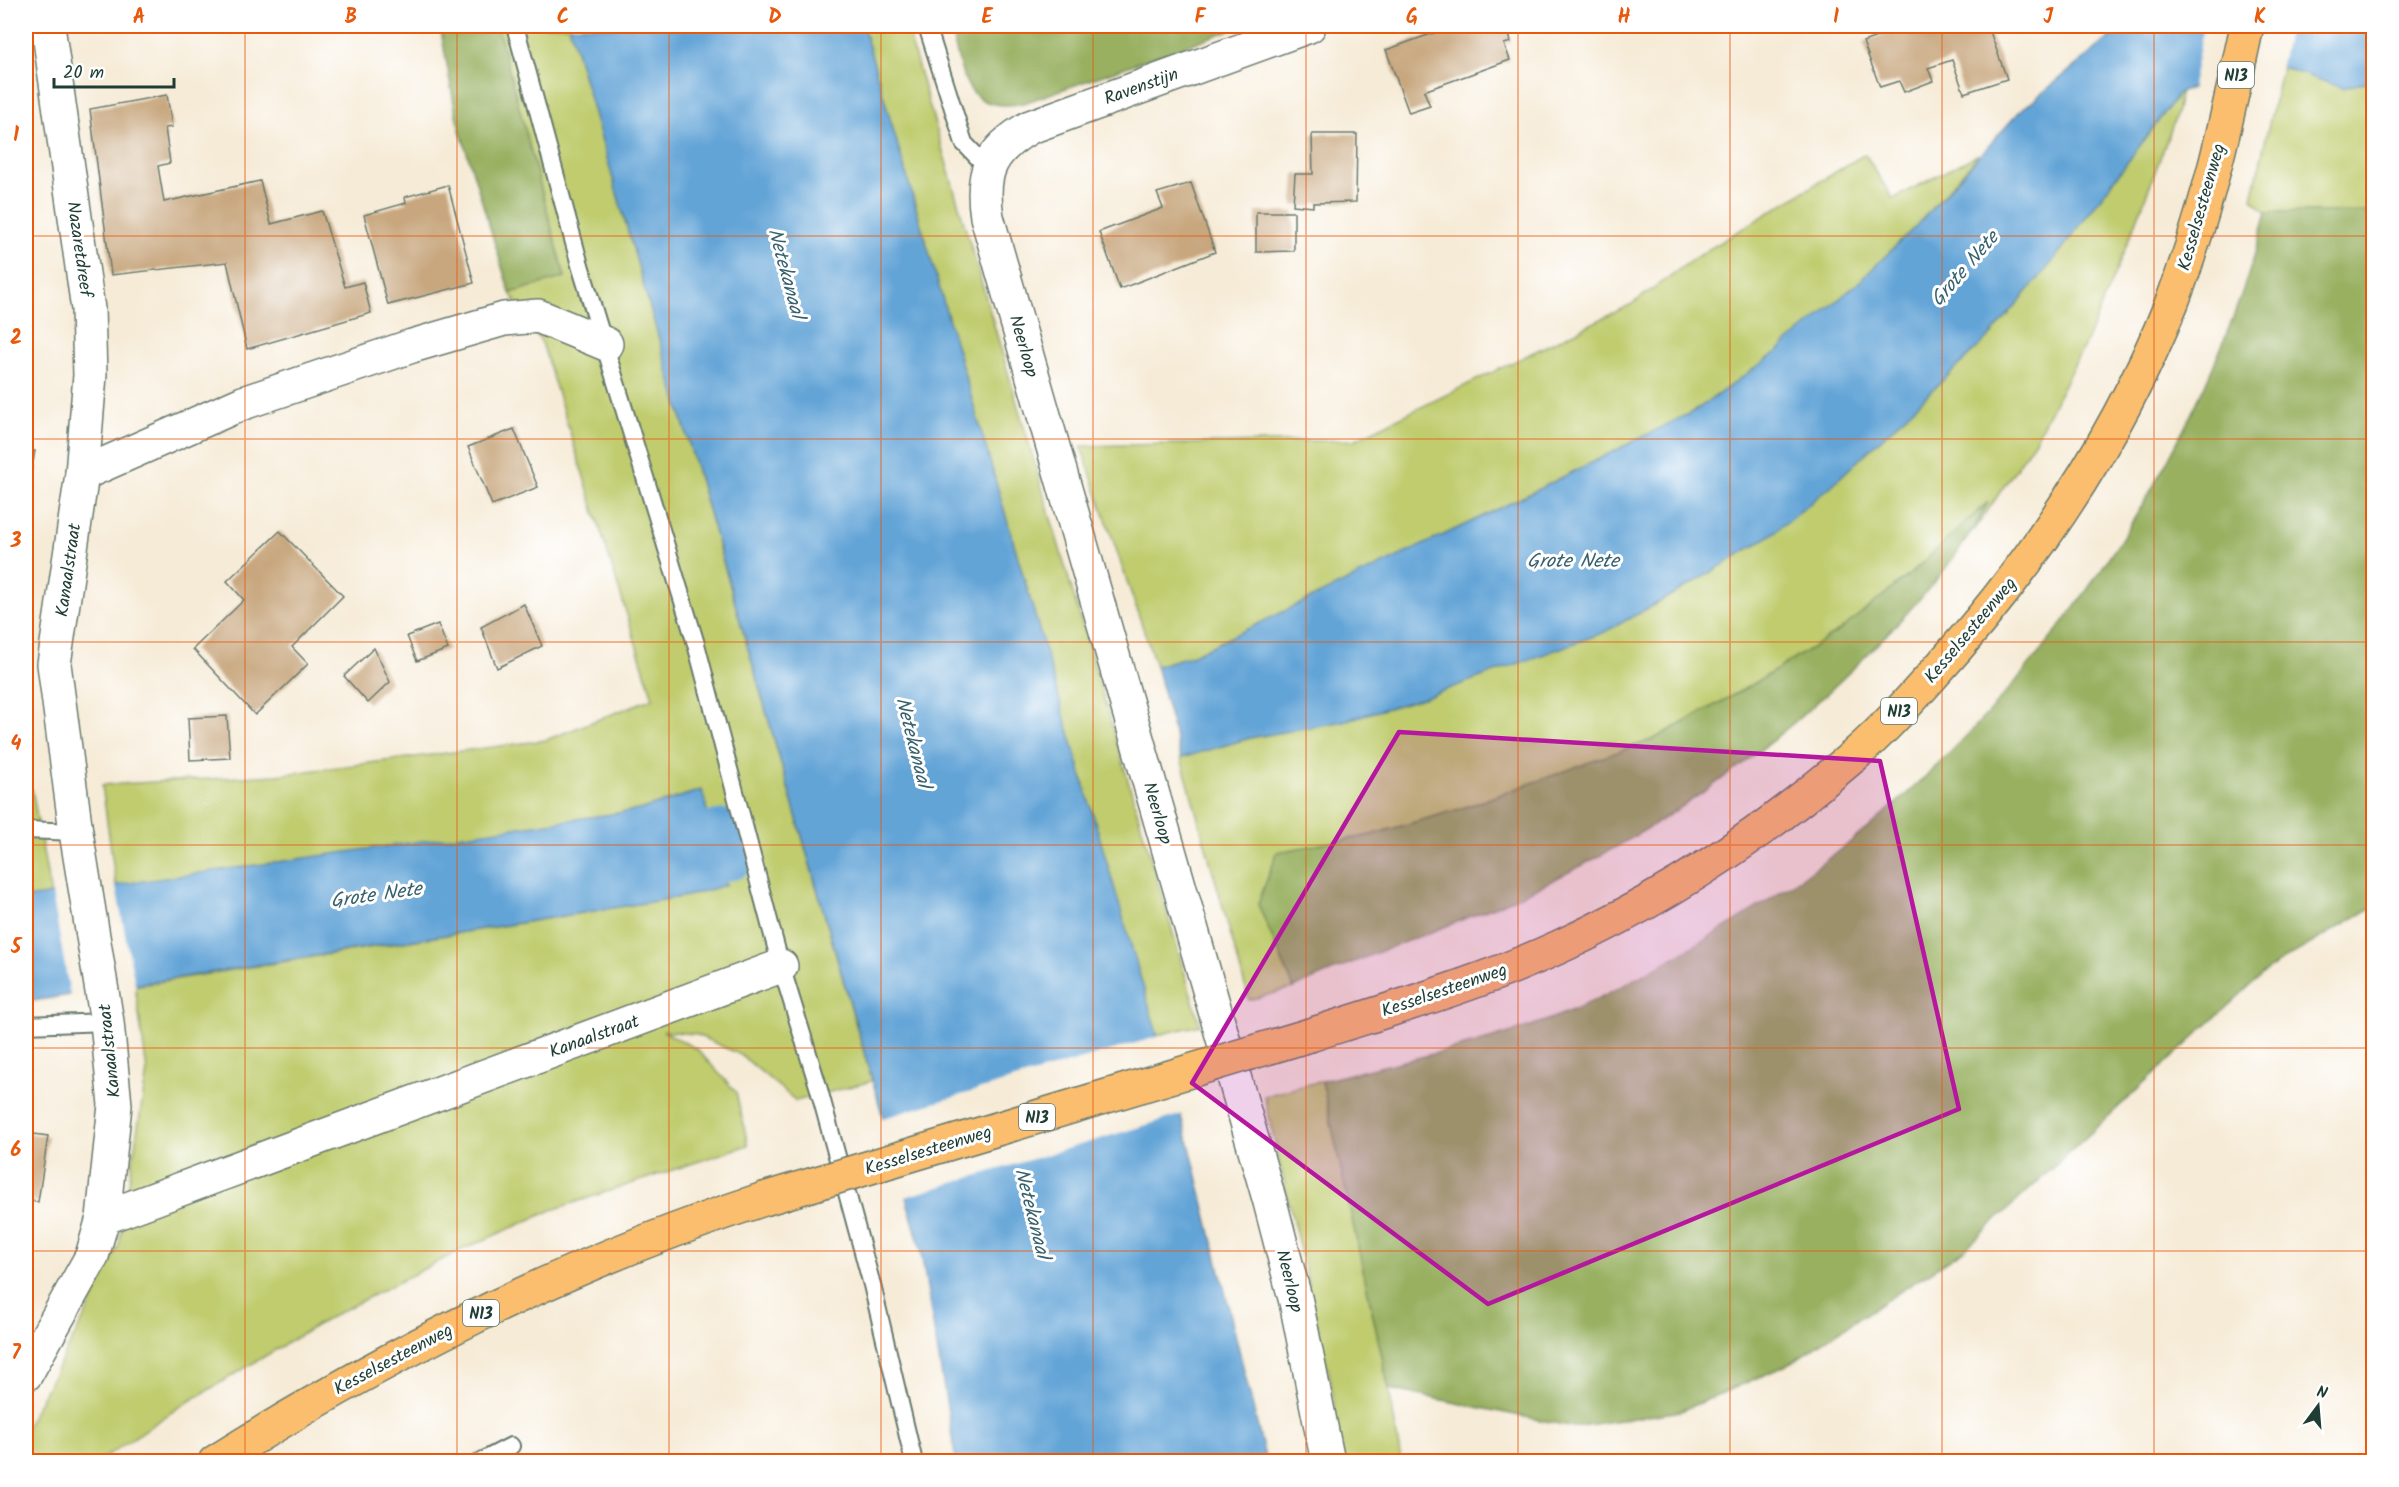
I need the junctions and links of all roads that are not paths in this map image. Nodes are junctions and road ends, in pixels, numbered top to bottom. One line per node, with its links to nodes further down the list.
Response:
1 (48, 26): 8 (street, Nazaretdreef)
2 (515, 26): 7 (lane)
3 (927, 26): 6 (lane)
4 (1309, 26): 6 (street, Ravenstijn)
5 (2247, 26): 17 (main road, Kesselsesteenweg / N13, bridge)
6 (988, 168): 20 (street, Neerloop)
7 (606, 344): 8 (street); 11 (lane)
8 (82, 474): 10 (street, Kanaalstraat)
9 (26, 830): 10 (lane)
10 (76, 832): 12 (street, Kanaalstraat)
11 (781, 966): 14 (street, Kanaalstraat); 19 (lane)
12 (106, 1013): 13 (lane); 14 (street, Kanaalstraat)
13 (26, 1024)
14 (103, 1218): 15 (street, Kanaalstraat)
15 (26, 1374)
16 (512, 1446): 18 (lane)
17 (214, 1461)
18 (480, 1461)
19 (914, 1461)
20 (1328, 1461)

